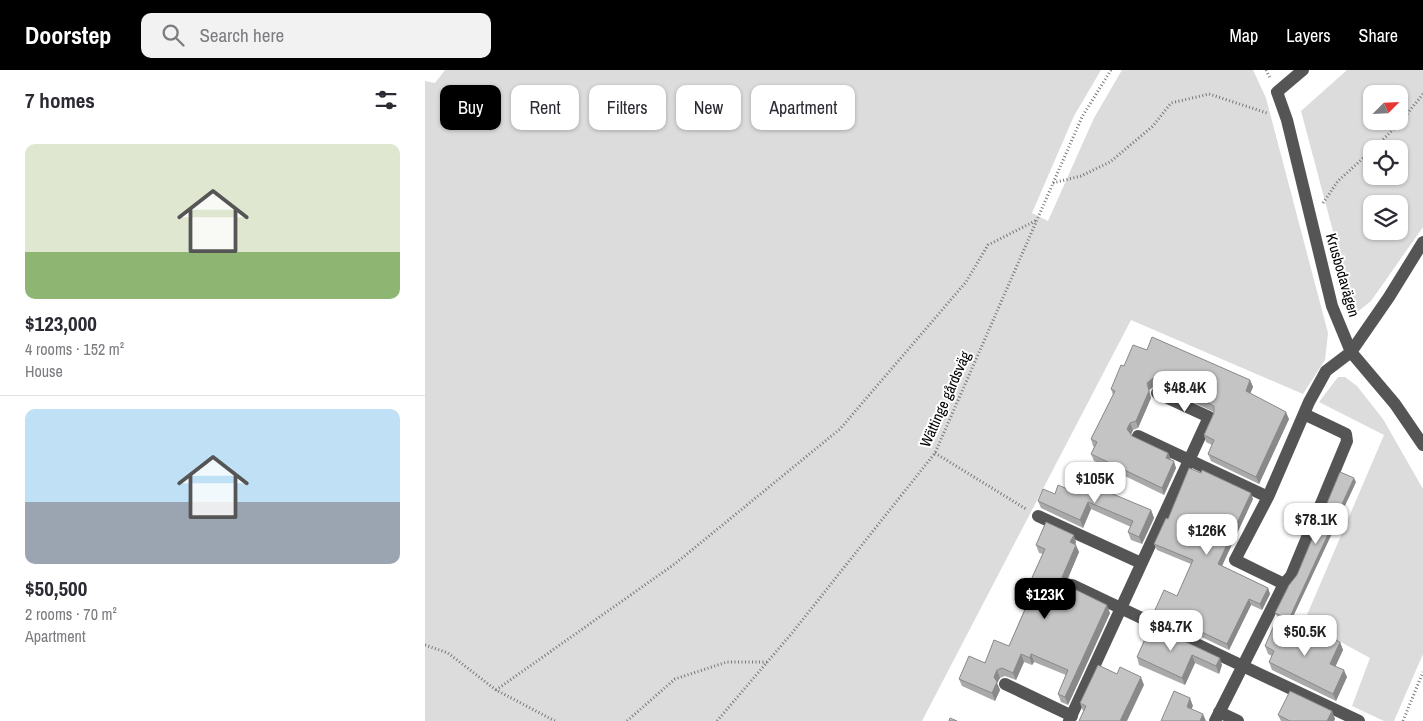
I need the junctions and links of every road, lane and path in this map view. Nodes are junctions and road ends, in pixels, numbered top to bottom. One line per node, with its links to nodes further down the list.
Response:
1 (1111, 70): 7 (path, Wättinge gårdsväg)
2 (1303, 70): 4 (street, Krusbodavägen)
3 (1423, 94): 5 (path)
4 (1287, 120): 7 (path); 9 (street, Krusbodavägen)
5 (1382, 140)
6 (1363, 158): 9 (path)
7 (1053, 183): 8 (path, Wättinge gårdsväg)
8 (1037, 219): 16 (path, Wättinge gårdsväg); 29 (path)
9 (1311, 221): 11 (street, Krusbodavägen)
10 (1423, 242): 11 (street)
11 (1351, 352): 13 (street); 15 (street, Krusbodavägen)
12 (1157, 393): 17 (street)
13 (1304, 414): 18 (street); 21 (street)
14 (1138, 436): 17 (street)
15 (1423, 445)
16 (935, 453): 19 (path); 25 (path, Wättinge gårdsväg)
17 (1189, 460): 18 (street); 20 (street)
18 (1267, 497): 21 (street)
19 (1037, 516): 20 (street)
20 (1141, 563): 23 (street)
21 (1284, 584): 26 (street)
22 (1072, 585): 23 (street)
23 (1121, 608): 26 (street); 31 (street)
24 (425, 645): 29 (path)
25 (767, 662): 33 (path); 34 (path, Wättinge gårdsväg)
26 (1242, 666): 30 (street); 36 (street)
27 (1422, 676): 37 (path)
28 (1005, 684): 31 (street)
29 (496, 690): 32 (path)
30 (1217, 716): 35 (street)
31 (1070, 718)
32 (555, 721)
33 (627, 721)
34 (717, 721)
35 (1238, 721)
36 (1359, 721)
37 (1403, 721)

